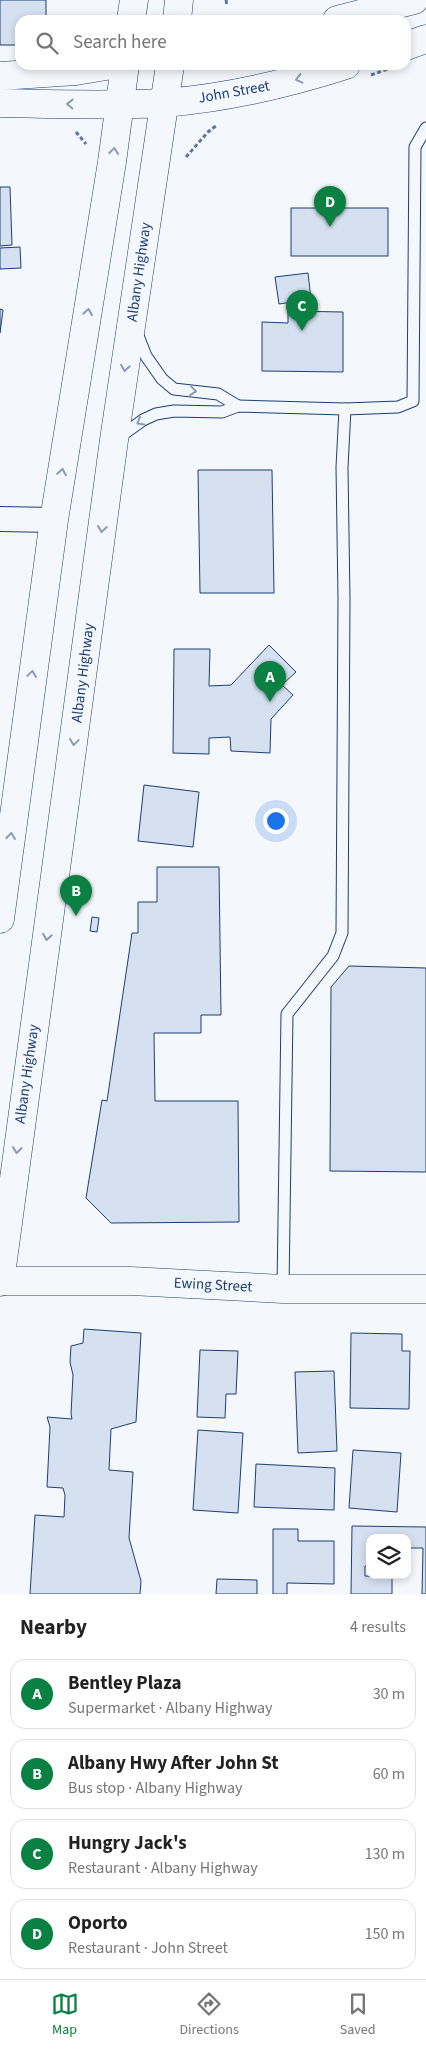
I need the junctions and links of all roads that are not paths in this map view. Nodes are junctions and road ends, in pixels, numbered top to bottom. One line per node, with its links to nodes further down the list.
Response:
1 (134, 0): 4 (main road)
2 (179, 0): 5 (main road)
3 (414, 0): 6 (main road)
4 (132, 15)
5 (177, 15)
6 (356, 15)
7 (426, 40): 8 (main road)
8 (411, 44)
9 (82, 70): 13 (main road)
10 (125, 70): 16 (main road)
11 (169, 70): 14 (main road, Albany Highway)
12 (330, 70): 14 (main road, John Street, one-way to 14)
13 (0, 76)
14 (165, 102): 16 (main road, John Street); 18 (main road, Albany Highway)
15 (0, 103): 16 (main road, John Street, one-way to 15)
16 (119, 104): 23 (main road, one-way to 16)
17 (426, 128): 20 (lane)
18 (133, 320): 19 (lane, one-way to 19); 21 (main road, Albany Highway, one-way to 21)
19 (238, 406): 20 (lane); 21 (lane, one-way to 21)
20 (345, 409): 26 (lane)
21 (114, 440): 25 (main road, Albany Highway, one-way to 25)
22 (0, 519): 23 (street)
23 (54, 520): 24 (main road, one-way to 23)
24 (0, 919)
25 (0, 1281): 26 (main road, Ewing Street)
26 (283, 1288): 27 (main road, Ewing Street)
27 (426, 1289)

